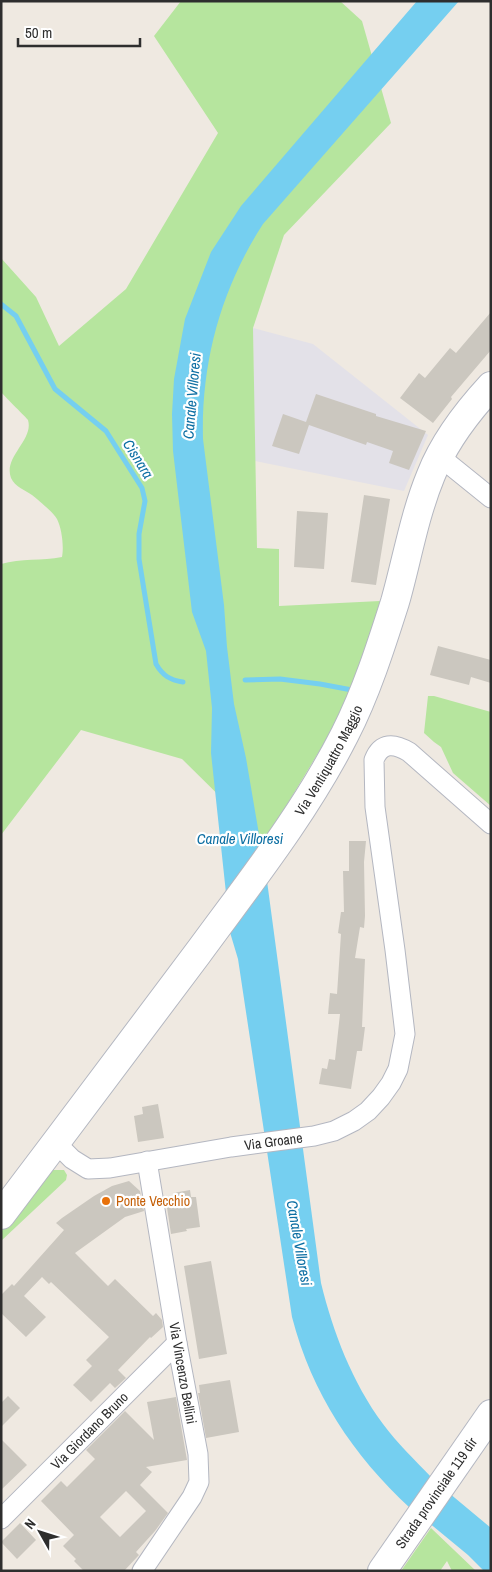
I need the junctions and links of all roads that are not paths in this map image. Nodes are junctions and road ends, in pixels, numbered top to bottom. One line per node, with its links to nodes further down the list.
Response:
1 (491, 386): 2 (street, Via Ventiquattro Maggio)
2 (439, 456): 3 (street); 5 (street, Via Ventiquattro Maggio)
3 (491, 498)
4 (491, 824): 6 (street, Via Groane)
5 (56, 1143): 6 (street, Via Groane); 7 (street, Via Ventiquattro Maggio)
6 (147, 1161): 8 (street, Via Vincenzo Bellini)
7 (1, 1216)
8 (177, 1343): 10 (street, Via Giordano Bruno); 11 (street, Via Vincenzo Bellini)
9 (491, 1414): 12 (street, Strada provinciale 119 dir)
10 (1, 1519)
11 (142, 1571)
12 (382, 1571)

